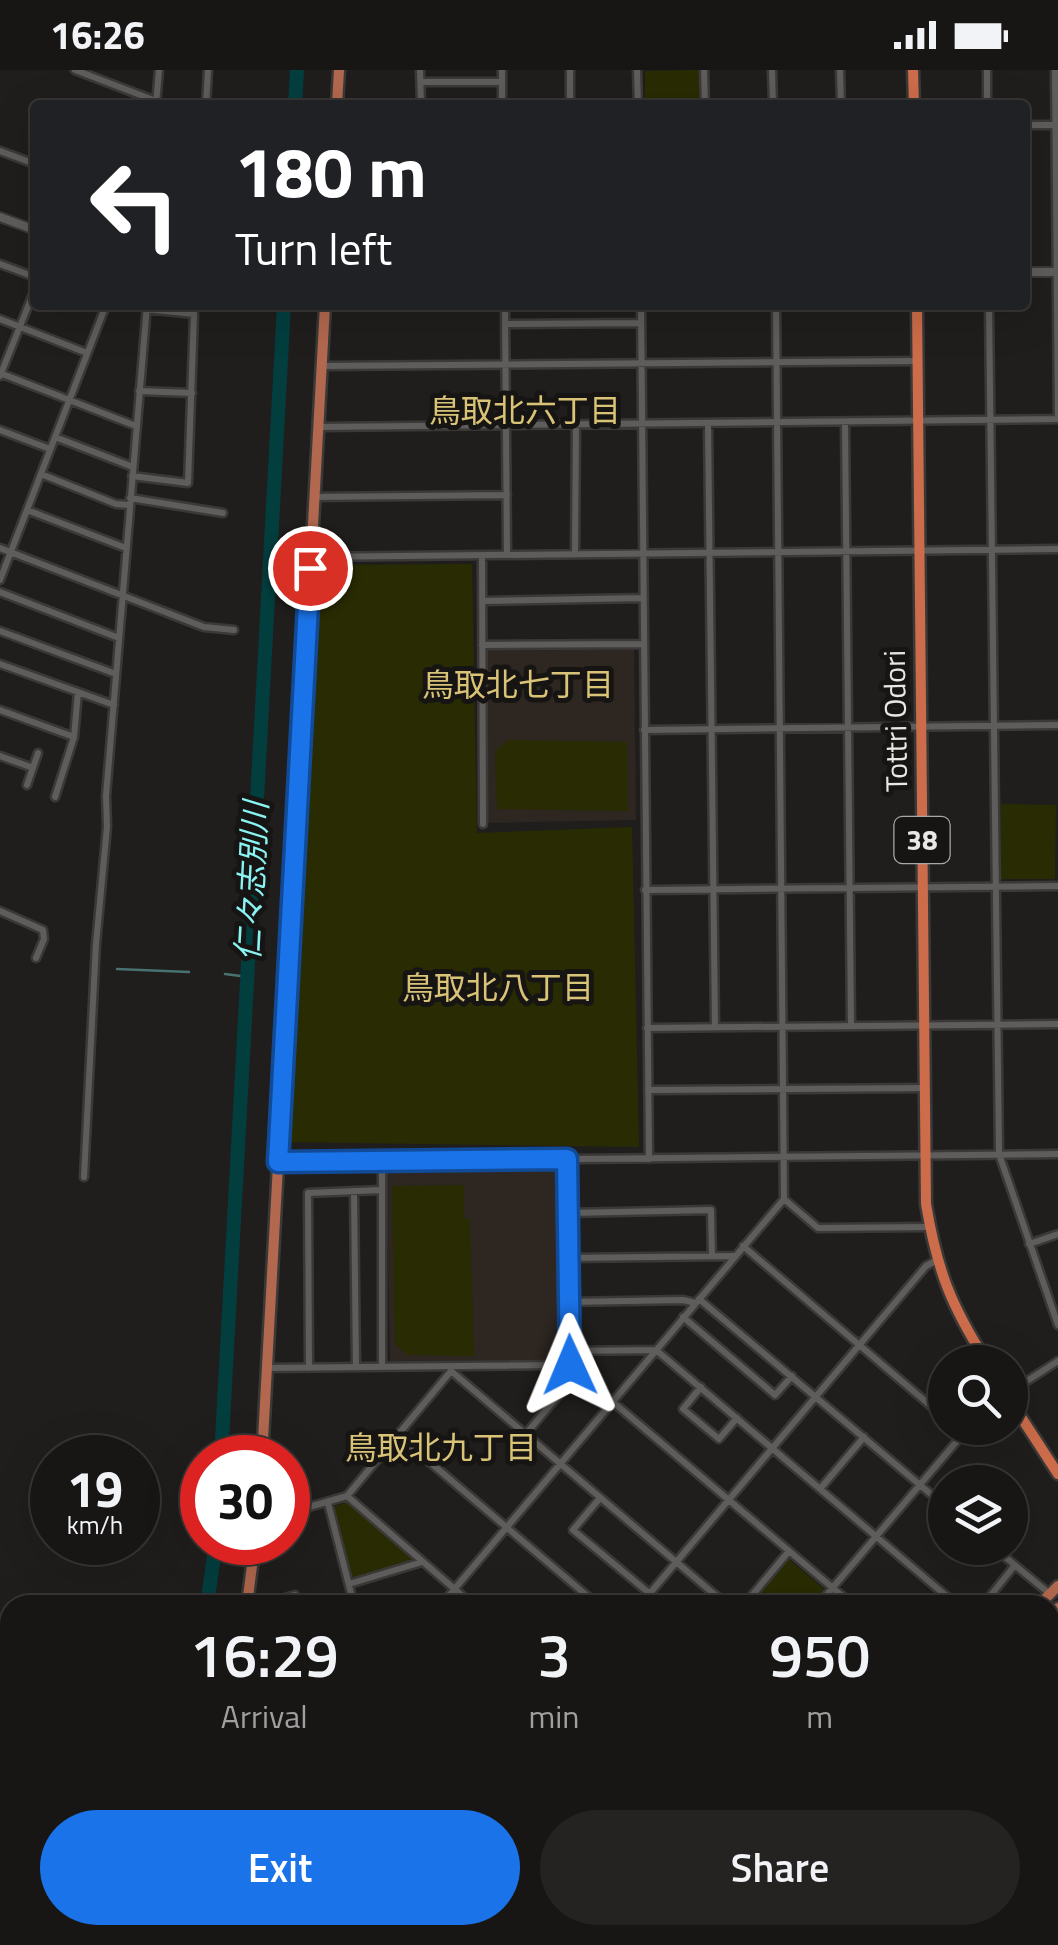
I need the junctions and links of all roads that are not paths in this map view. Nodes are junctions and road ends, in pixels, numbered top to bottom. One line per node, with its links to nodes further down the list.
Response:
1 (76, 70): 17 (street)
2 (159, 70): 18 (street)
3 (208, 70): 19 (street)
4 (339, 70): 20 (main road)
5 (420, 70): 15 (street)
6 (502, 70): 16 (street)
7 (570, 70): 23 (street)
8 (638, 70): 24 (street)
9 (704, 70): 25 (street)
10 (772, 70): 26 (street)
11 (840, 70): 27 (street)
12 (914, 70): 28 (highway)
13 (987, 70): 29 (street)
14 (1055, 70): 31 (street)
15 (420, 82): 16 (street); 21 (street)
16 (502, 82): 22 (street)
17 (149, 100)
18 (156, 100)
19 (206, 100)
20 (337, 100)
21 (421, 100)
22 (502, 100)
23 (570, 100)
24 (638, 100)
25 (705, 100)
26 (773, 100)
27 (841, 100)
28 (914, 100)
29 (987, 100)
30 (1030, 125): 31 (street)
31 (1057, 125): 38 (street)
32 (0, 151): 33 (street)
33 (30, 162)
34 (0, 216): 35 (street)
35 (30, 228)
36 (0, 264): 39 (street)
37 (1030, 272): 38 (street)
38 (1058, 272): 64 (street)
39 (30, 275)
40 (30, 301): 53 (street)
41 (104, 310): 54 (street)
42 (146, 310): 61 (street)
43 (167, 310): 62 (street)
44 (325, 310): 59 (main road)
45 (505, 310): 52 (street)
46 (641, 310): 51 (street)
47 (776, 310): 56 (street)
48 (916, 310): 55 (highway, Tottri Odori / 38)
49 (989, 310): 65 (street)
50 (0, 319): 53 (street)
51 (641, 323): 52 (street); 57 (street)
52 (505, 324): 58 (street)
53 (20, 326): 54 (street); 60 (street)
54 (88, 354): 63 (street)
55 (918, 361): 56 (street); 66 (highway, Tottri Odori / 38)
56 (777, 362): 57 (street); 67 (street)
57 (640, 363): 58 (street); 69 (street)
58 (505, 364): 59 (street); 71 (street)
59 (322, 366): 74 (main road)
60 (0, 374): 63 (street)
61 (139, 391): 62 (street); 73 (street)
62 (192, 393): 78 (street)
63 (69, 400): 73 (street); 76 (street)
64 (1058, 419): 65 (street)
65 (990, 421): 66 (street); 87 (street)
66 (918, 422): 68 (street); 89 (highway, Tottri Odori / 38)
67 (776, 423): 68 (street); 70 (street); 92 (street)
68 (845, 423): 91 (street)
69 (641, 424): 70 (street); 72 (street); 94 (street)
70 (708, 424): 95 (street)
71 (506, 425): 72 (street); 74 (street); 80 (street)
72 (576, 425): 93 (street)
73 (136, 426): 78 (street)
74 (319, 427): 81 (main road)
75 (0, 430): 77 (street)
76 (55, 437): 77 (street); 78 (street)
77 (50, 449): 79 (street)
78 (132, 472): 82 (street)
79 (41, 474): 82 (street); 83 (street)
80 (507, 495): 81 (street); 97 (street)
81 (315, 497): 98 (main road)
82 (130, 502): 84 (street); 86 (street)
83 (27, 510): 86 (street); 90 (street)
84 (223, 512)
85 (0, 548): 90 (street)
86 (126, 548): 101 (street)
87 (992, 550): 88 (street); 89 (street); 115 (street)
88 (1058, 550)
89 (919, 551): 91 (street); 117 (highway, Tottri Odori / 38)
90 (11, 552): 99 (street); 101 (street)
91 (846, 552): 92 (street); 116 (street)
92 (778, 553): 95 (street); 118 (street)
93 (575, 554): 94 (street); 97 (street)
94 (642, 554): 95 (street); 102 (street)
95 (709, 554): 119 (street)
96 (482, 555): 97 (street); 98 (street); 103 (street)
97 (507, 555)
98 (311, 557): 154 (main road)
99 (0, 580)
100 (0, 592): 106 (street)
101 (122, 596): 104 (street); 106 (street)
102 (643, 598): 103 (street); 107 (street)
103 (482, 601): 108 (street)
104 (234, 630)
105 (0, 631): 110 (street)
106 (119, 638): 110 (street)
107 (643, 644): 108 (street); 120 (street)
108 (482, 646): 127 (street)
109 (0, 664): 111 (street)
110 (116, 674): 112 (street)
111 (78, 692): 112 (street); 121 (street)
112 (114, 705): 155 (street)
113 (0, 710): 121 (street)
114 (1058, 725): 115 (street)
115 (994, 726): 117 (street); 128 (street)
116 (846, 727): 117 (street); 118 (street); 131 (street)
117 (920, 727): 130 (highway, Tottri Odori / 38)
118 (780, 728): 119 (street); 132 (street)
119 (712, 729): 120 (street); 134 (street)
120 (644, 730): 133 (street)
121 (74, 737): 126 (street)
122 (38, 754): 124 (street)
123 (0, 756): 124 (street)
124 (33, 768): 125 (street)
125 (27, 785)
126 (54, 797)
127 (483, 824)
128 (996, 886): 129 (street); 130 (street); 137 (street)
129 (1058, 886)
130 (923, 887): 131 (street); 140 (highway, Tottri Odori / 38)
131 (849, 888): 132 (street); 139 (street)
132 (780, 889): 134 (street); 142 (street)
133 (646, 890): 134 (street); 143 (street)
134 (714, 890): 141 (street)
135 (0, 912): 136 (street)
136 (36, 958)
137 (996, 1024): 138 (street); 140 (street); 148 (street)
138 (1058, 1024)
139 (850, 1025): 140 (street); 142 (street)
140 (924, 1026): 145 (highway, Tottri Odori / 38)
141 (715, 1027): 142 (street); 143 (street)
142 (782, 1027): 144 (street)
143 (647, 1028): 146 (street)
144 (783, 1088): 145 (street); 146 (street); 150 (street)
145 (926, 1088): 147 (highway, Tottri Odori / 38)
146 (648, 1090): 152 (street)
147 (926, 1154): 148 (street); 150 (street); 160 (highway, Tottri Odori / 38)
148 (999, 1154): 149 (street); 162 (street)
149 (1058, 1154)
150 (783, 1156): 152 (street); 158 (street)
151 (567, 1159): 152 (street); 153 (street); 159 (street)
152 (649, 1159)
153 (382, 1161): 154 (street); 156 (street)
154 (278, 1162): 180 (main road)
155 (84, 1177)
156 (382, 1190): 157 (street); 179 (street)
157 (354, 1191): 178 (street); 181 (street)
158 (784, 1199): 160 (street); 163 (street)
159 (568, 1212): 164 (street); 166 (street)
160 (930, 1227): 167 (highway, Tottri Odori / 38)
161 (1058, 1234): 162 (street)
162 (1030, 1244): 171 (street)
163 (743, 1246): 165 (street); 172 (street)
164 (712, 1256): 165 (street); 166 (street)
165 (734, 1256): 168 (street)
166 (568, 1258): 169 (street)
167 (937, 1260): 172 (street); 173 (highway, Tottri Odori / 38)
168 (698, 1301): 169 (street); 170 (street); 184 (street)
169 (568, 1302): 175 (street)
170 (683, 1317): 174 (street); 184 (street)
171 (1058, 1324)
172 (860, 1345): 187 (street); 189 (street)
173 (976, 1345)
174 (656, 1350): 175 (street); 186 (street); 188 (street)
175 (569, 1351): 177 (street)
176 (1058, 1361): 185 (street)
177 (570, 1365): 182 (street); 183 (street)
178 (356, 1367): 179 (street); 181 (street)
179 (382, 1367): 182 (street)
180 (266, 1368): 181 (street); 193 (main road)
181 (309, 1368)
182 (451, 1368): 192 (street); 194 (street)
183 (578, 1372): 188 (street); 192 (street)
184 (792, 1376): 187 (street)
185 (1028, 1380)
186 (701, 1388): 190 (street); 190 (street)
187 (816, 1397): 195 (street); 197 (street)
188 (613, 1402): 198 (street); 205 (street)
189 (928, 1403)
190 (737, 1418): 197 (street)
191 (1028, 1428): 199 (highway)
192 (525, 1434): 198 (street)
193 (263, 1435)
194 (398, 1436): 203 (street); 208 (street)
195 (864, 1437): 200 (street); 201 (street)
196 (950, 1445): 200 (street)
197 (772, 1448): 201 (street); 205 (street)
198 (560, 1464): 204 (street); 208 (street)
199 (1058, 1474)
200 (919, 1484): 202 (street); 209 (street)
201 (820, 1489): 209 (street)
202 (928, 1492)
203 (347, 1496): 206 (street); 211 (street)
204 (600, 1498): 212 (street); 219 (street)
205 (729, 1500): 210 (street); 212 (street)
206 (328, 1503): 207 (street); 215 (street)
207 (310, 1507)
208 (507, 1526): 217 (street); 224 (street)
209 (876, 1536): 216 (street); 229 (street)
210 (789, 1551): 216 (street); 226 (street)
211 (424, 1562): 215 (street); 217 (street)
212 (675, 1562): 219 (street); 225 (street)
213 (253, 1565): 220 (main road)
214 (1015, 1565): 218 (street); 230 (street)
215 (349, 1584): 221 (street)
216 (833, 1588): 227 (street); 228 (street)
217 (455, 1589): 222 (street); 223 (street)
218 (1054, 1590)
219 (649, 1594)
220 (248, 1595)
221 (352, 1595)
222 (450, 1595)
223 (462, 1595)
224 (586, 1595)
225 (715, 1595)
226 (752, 1595)
227 (827, 1595)
228 (841, 1595)
229 (945, 1595)
230 (991, 1595)

